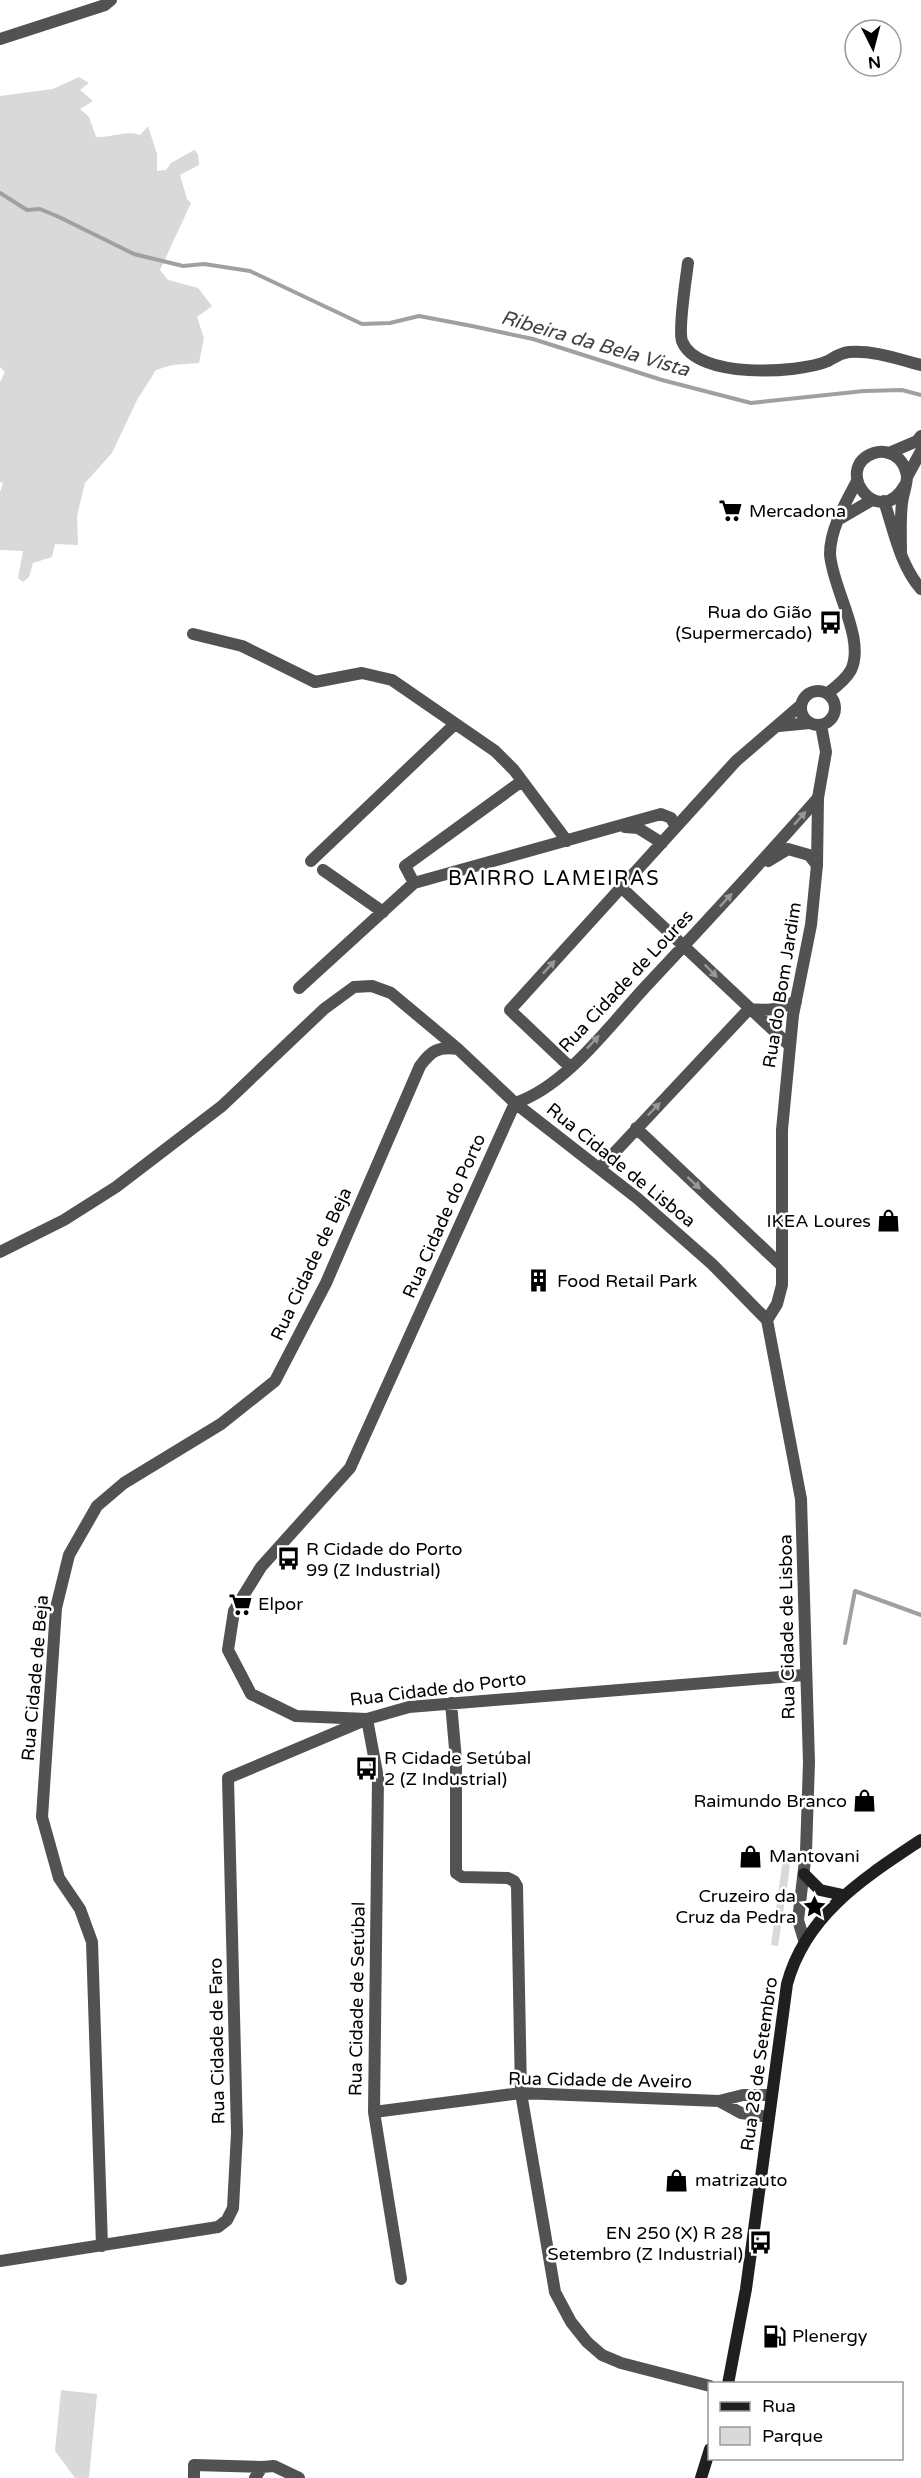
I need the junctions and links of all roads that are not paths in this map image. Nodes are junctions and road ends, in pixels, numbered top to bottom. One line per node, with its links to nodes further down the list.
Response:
1 (111, 0): 2 (street)
2 (0, 39)
3 (688, 263): 4 (street)
4 (921, 365)
5 (921, 436): 7 (street)
6 (921, 451): 9 (street)
7 (889, 453): 8 (street); 9 (street)
8 (857, 481): 10 (street); 11 (street)
9 (906, 481): 10 (street); 12 (street)
10 (878, 500): 11 (street); 12 (street)
11 (841, 518): 15 (street)
12 (901, 554): 13 (street)
13 (921, 589)
14 (193, 634): 17 (street)
15 (828, 693): 16 (street); 18 (street)
16 (801, 705): 18 (street, Rua do Bom Jardim); 19 (street)
17 (454, 724): 20 (street); 26 (street)
18 (815, 724): 19 (street); 21 (street, Rua do Bom Jardim)
19 (779, 726): 22 (street)
20 (522, 781): 24 (street); 30 (street)
21 (818, 798): 27 (street, Rua do Bom Jardim); 29 (street, one-way to 21)
22 (675, 825): 23 (street); 25 (street)
23 (616, 827): 24 (street); 25 (street)
24 (567, 841): 30 (street)
25 (662, 843): 31 (street)
26 (311, 861)
27 (817, 865): 29 (street); 35 (street, Rua do Bom Jardim)
28 (323, 870): 32 (street)
29 (755, 870): 33 (street, Rua Cidade de Loures, one-way to 29)
30 (414, 883): 32 (street)
31 (622, 888): 33 (street); 39 (street, one-way to 31)
32 (383, 912): 34 (street)
33 (685, 944): 36 (street, one-way to 36); 39 (street, Rua Cidade de Loures, one-way to 33)
34 (299, 988)
35 (795, 1001): 36 (street); 37 (street, Rua do Bom Jardim)
36 (749, 1009): 37 (street); 41 (street, one-way to 36)
37 (789, 1045): 44 (street, Rua do Bom Jardim)
38 (458, 1049): 40 (street, Rua Cidade de Lisboa); 43 (street, Rua Cidade de Lisboa); 58 (street, Rua Cidade de Beja)
39 (570, 1067): 40 (street, Rua Cidade de Loures)
40 (515, 1103): 42 (street, Rua Cidade de Lisboa); 48 (street, Rua Cidade do Porto)
41 (636, 1128): 42 (street); 44 (street, one-way to 44)
42 (600, 1168): 45 (street, Rua Cidade de Lisboa)
43 (0, 1252)
44 (782, 1266): 45 (street, Rua do Bom Jardim)
45 (767, 1320): 46 (street, Rua Cidade de Lisboa)
46 (804, 1675): 47 (street, Rua Cidade do Porto); 50 (street, Rua Cidade de Lisboa)
47 (451, 1703): 48 (street, Rua Cidade do Porto); 53 (street)
48 (367, 1719): 56 (street, Rua Cidade de Setúbal); 58 (street, Rua Cidade de Faro)
49 (921, 1840): 51 (main road, Rua 28 de Setembro)
50 (804, 1874): 51 (main road); 52 (street, Rua Cidade de Lisboa)
51 (843, 1895): 52 (main road, Rua 28 de Setembro)
52 (804, 1941): 54 (main road, Rua 28 de Setembro)
53 (521, 2093): 55 (street, Rua Cidade de Aveiro); 56 (street, Rua Cidade de Aveiro); 62 (street)
54 (771, 2095): 55 (street); 57 (main road, Rua 28 de Setembro)
55 (719, 2101): 57 (street)
56 (374, 2112): 60 (street, Rua Cidade de Setúbal)
57 (769, 2117): 61 (main road, Rua 28 de Setembro)
58 (102, 2246): 59 (street, Rua Cidade de Faro)
59 (0, 2261)
60 (401, 2279)
61 (728, 2382)
62 (708, 2385)
63 (708, 2455): 68 (main road)
64 (262, 2467): 65 (street); 66 (street); 67 (street)
65 (194, 2478)
66 (255, 2478)
67 (299, 2478)
68 (700, 2478)

